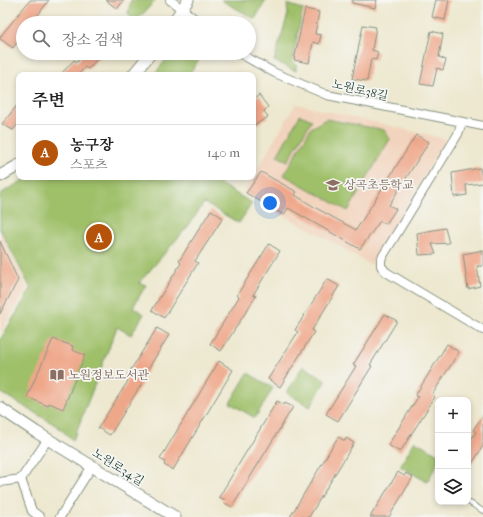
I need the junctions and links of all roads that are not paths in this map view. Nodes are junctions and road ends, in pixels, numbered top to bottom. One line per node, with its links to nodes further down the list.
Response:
1 (170, 0): 2 (street)
2 (185, 5): 3 (street); 4 (street)
3 (178, 16)
4 (194, 16)
5 (145, 60): 7 (street)
6 (252, 60): 8 (street, 노원로38길)
7 (135, 72)
8 (462, 122): 9 (street, 노원로38길); 12 (street)
9 (483, 126)
10 (16, 167): 11 (street)
11 (0, 176)
12 (483, 330)
13 (0, 408): 14 (street, 노원로34길)
14 (48, 440): 15 (street, 노원로34길); 16 (street)
15 (92, 466): 21 (street); 22 (street, 노원로34길)
16 (21, 479): 17 (street); 20 (street)
17 (0, 482)
18 (471, 504): 19 (lane)
19 (483, 511)
20 (40, 517)
21 (60, 517)
22 (175, 517)

